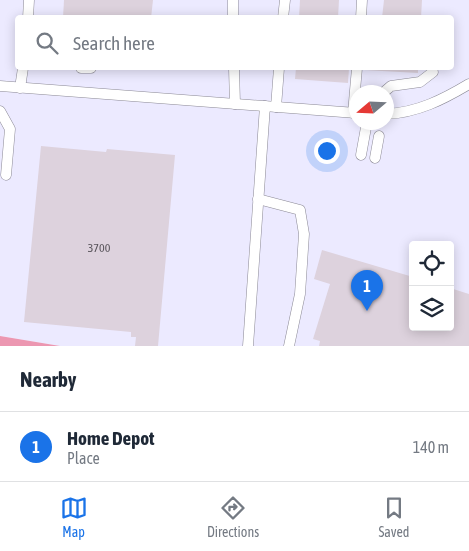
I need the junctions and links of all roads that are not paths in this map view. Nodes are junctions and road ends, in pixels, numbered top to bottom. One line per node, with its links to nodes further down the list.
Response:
1 (30, 0): 5 (street)
2 (233, 0): 6 (street)
3 (285, 0): 7 (street)
4 (362, 0): 8 (street)
5 (28, 15)
6 (233, 15)
7 (283, 15)
8 (361, 15)
9 (23, 70): 18 (street)
10 (234, 70): 19 (street)
11 (279, 70): 20 (street)
12 (357, 70): 15 (street)
13 (433, 72): 17 (street)
14 (469, 84): 23 (street)
15 (356, 85)
16 (0, 86): 18 (street)
17 (394, 86)
18 (20, 88): 19 (street)
19 (235, 104): 20 (street)
20 (271, 107): 22 (street); 29 (street)
21 (0, 111): 28 (street)
22 (349, 113)
23 (394, 113)
24 (366, 130): 26 (street)
25 (379, 136): 27 (street)
26 (361, 156)
27 (375, 158)
28 (6, 175)
29 (258, 199): 30 (street); 31 (street)
30 (248, 346)
31 (289, 346)

